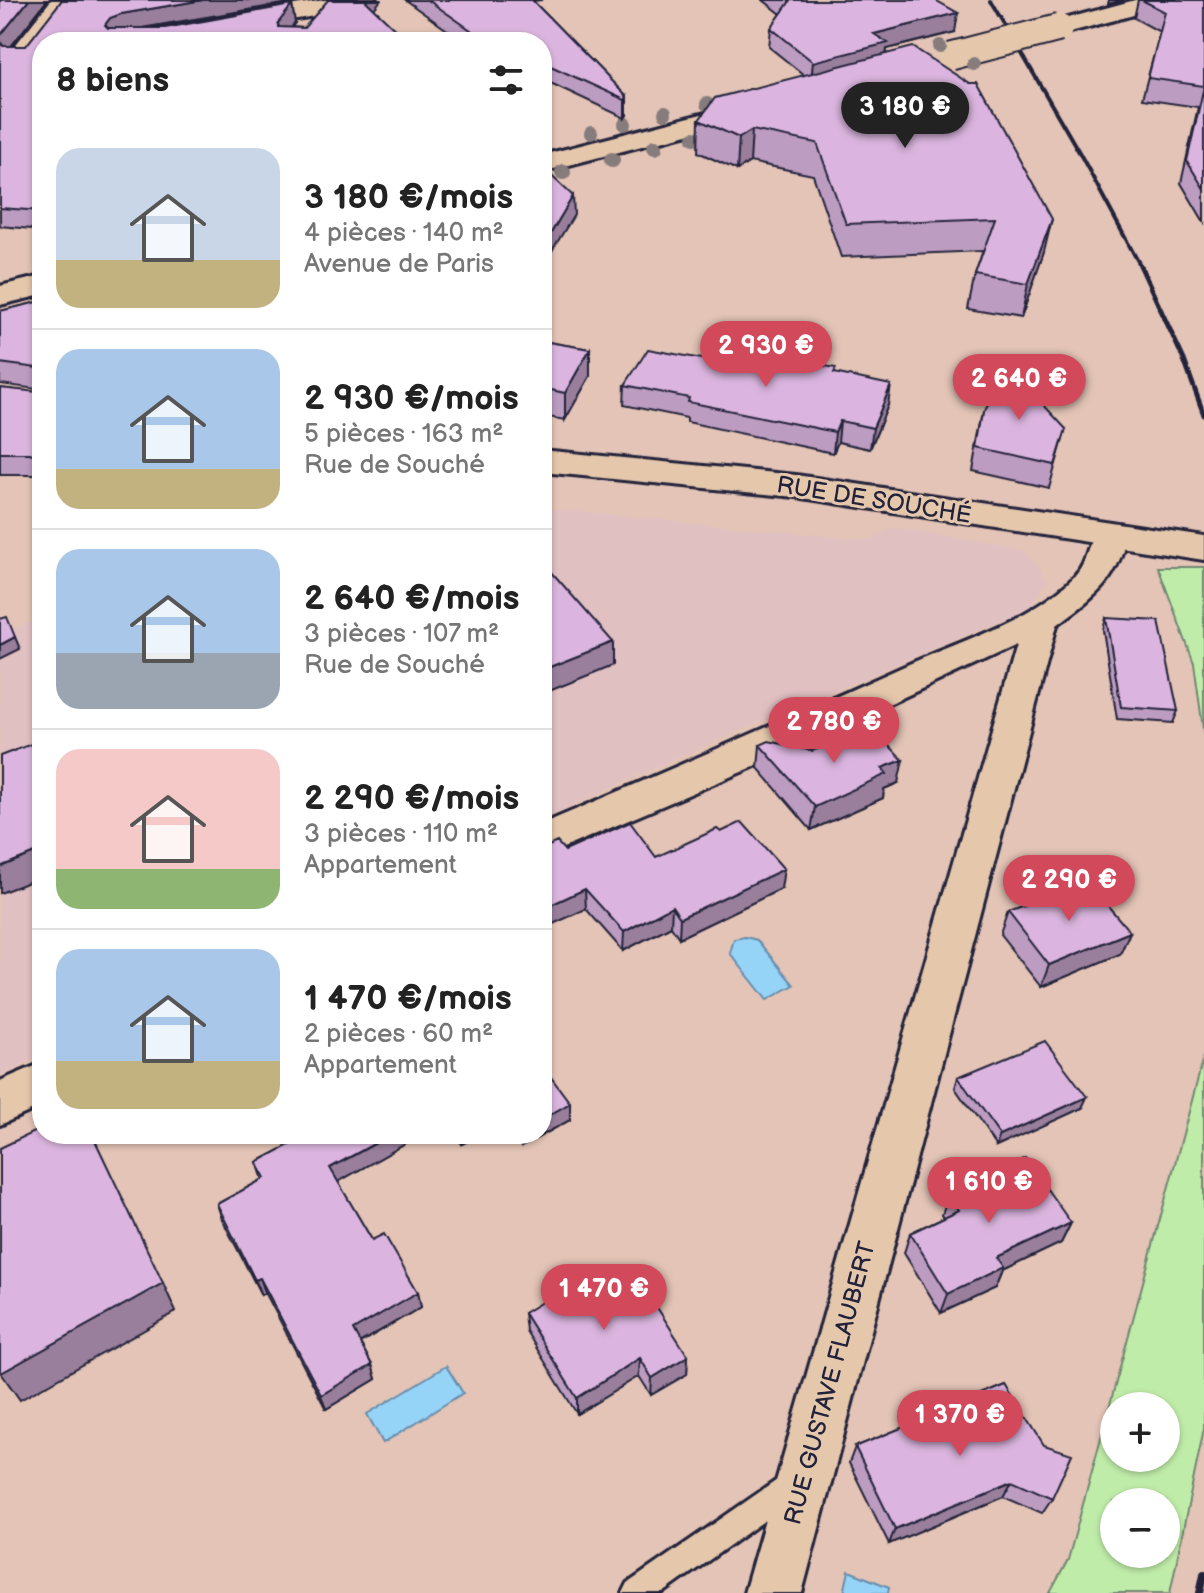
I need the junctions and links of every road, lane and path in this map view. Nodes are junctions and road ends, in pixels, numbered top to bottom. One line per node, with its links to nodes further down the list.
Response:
1 (63, 0): 6 (street)
2 (365, 0): 4 (street)
3 (1163, 0): 8 (street, bridge)
4 (323, 7): 5 (street); 7 (street)
5 (303, 30)
6 (39, 32)
7 (182, 32)
8 (921, 64)
9 (783, 101): 10 (street)
10 (552, 161)
11 (32, 288): 12 (street)
12 (0, 296)
13 (32, 306): 14 (street)
14 (0, 314)
15 (552, 462): 16 (street, RUE DE SOUCHÉ)
16 (1109, 536): 17 (street, RUE DE SOUCHÉ); 18 (street)
17 (1198, 548)
18 (1041, 619): 19 (street); 22 (street, RUE GUSTAVE FLAUBERT)
19 (552, 837)
20 (32, 1088): 21 (street)
21 (0, 1104)
22 (803, 1476): 23 (lane); 24 (street, RUE GUSTAVE FLAUBERT)
23 (638, 1593)
24 (773, 1593)

